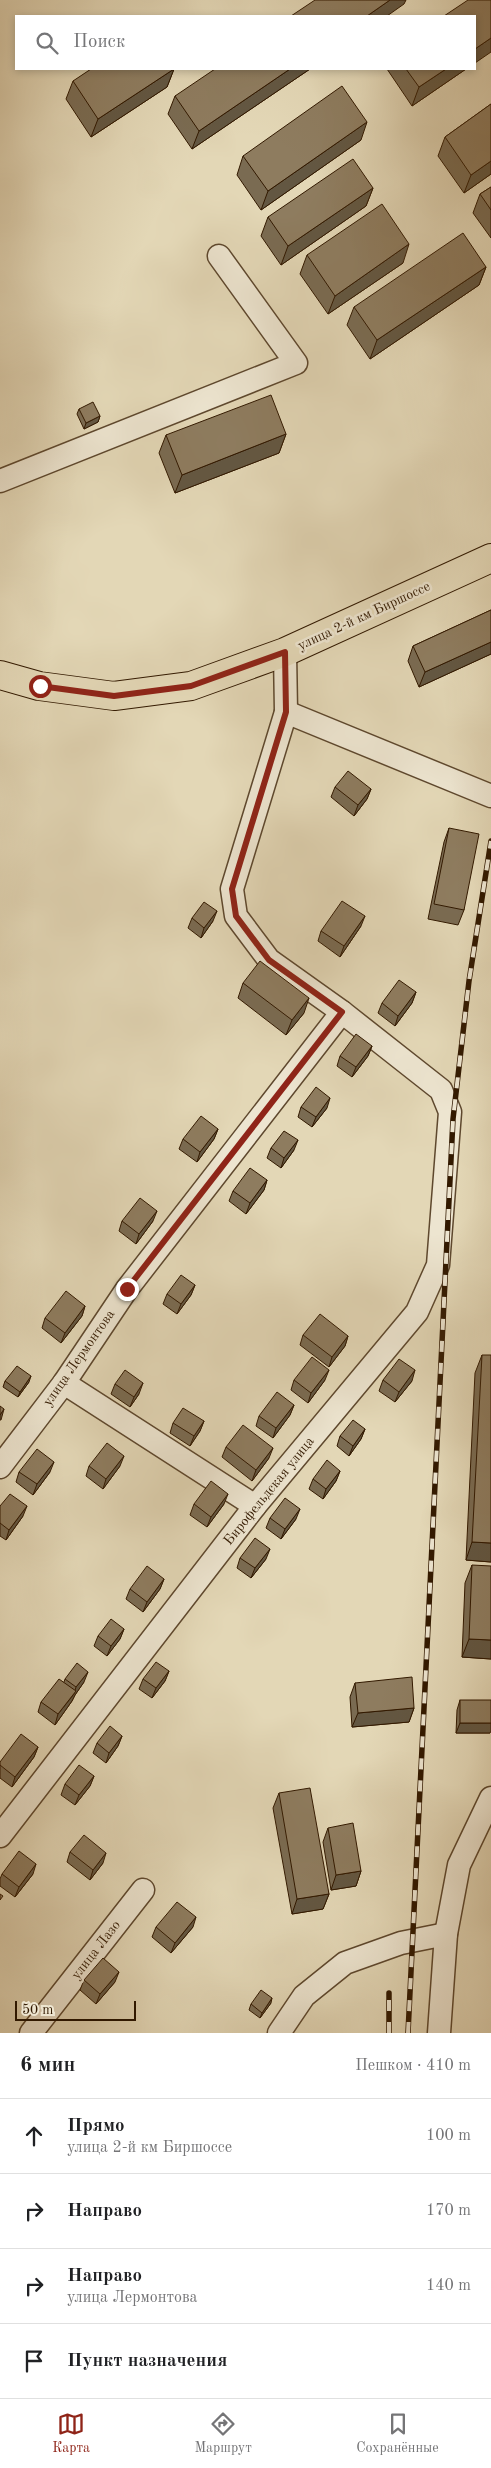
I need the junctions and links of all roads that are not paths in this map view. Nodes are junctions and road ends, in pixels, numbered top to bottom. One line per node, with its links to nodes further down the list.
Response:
1 (219, 256): 2 (street)
2 (0, 481)
3 (491, 558): 4 (main road, улица 2-й км Биршоссе)
4 (285, 652): 5 (main road, улица 2-й км Биршоссе); 6 (street)
5 (0, 675)
6 (286, 712): 7 (street); 8 (street)
7 (491, 796)
8 (342, 1012): 9 (street, улица Лермонтова); 11 (street, Бирофельдская улица)
9 (64, 1383): 10 (street, улица Лермонтова); 11 (street)
10 (0, 1467)
11 (255, 1506): 13 (street, Бирофельдская улица)
12 (491, 1798): 15 (street)
13 (0, 1836)
14 (143, 1890): 16 (street, улица Лазо)
15 (446, 1934): 17 (street); 18 (street)
16 (31, 2033)
17 (279, 2033)
18 (439, 2033)

